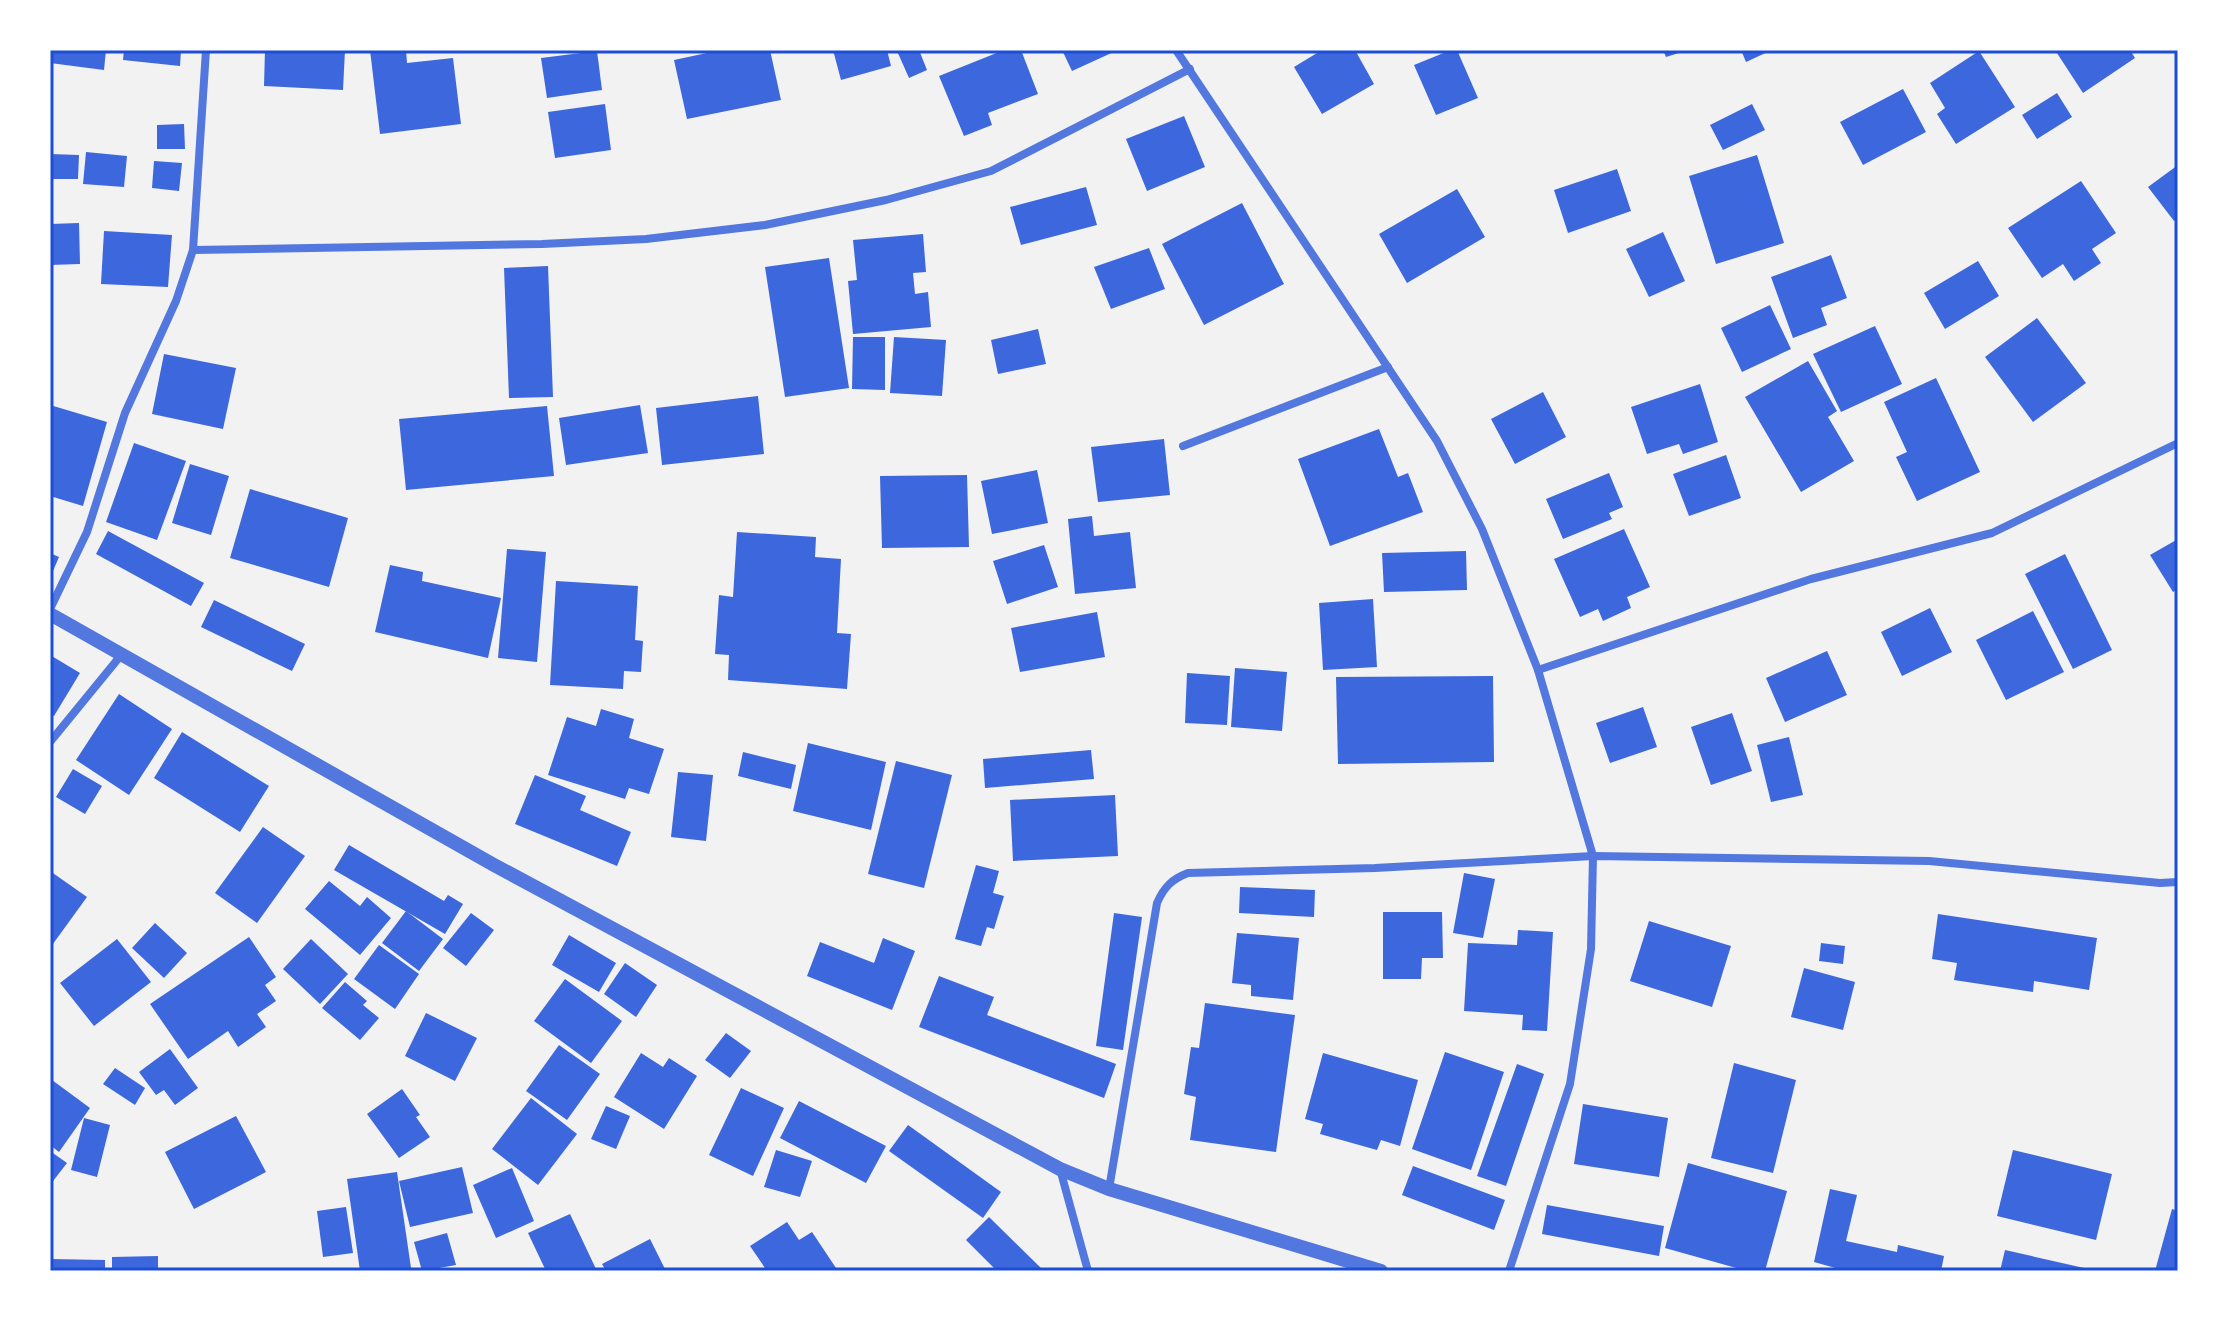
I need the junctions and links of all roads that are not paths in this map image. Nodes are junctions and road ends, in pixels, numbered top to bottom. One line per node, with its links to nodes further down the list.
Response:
1 (206, 50): 4 (street)
2 (1176, 50): 3 (street)
3 (1190, 69): 4 (street); 5 (street)
4 (193, 250): 8 (street)
5 (1388, 367): 7 (street); 10 (street)
6 (2178, 443): 10 (street)
7 (1183, 446)
8 (50, 612): 9 (street)
9 (122, 654): 11 (street); 14 (street)
10 (1538, 670): 12 (street)
11 (50, 742)
12 (1593, 856): 13 (street); 15 (street); 18 (street)
13 (2178, 882)
14 (1060, 1169): 15 (street); 16 (street)
15 (1109, 1189): 17 (street)
16 (1088, 1271)
17 (1381, 1271)
18 (1509, 1271)

